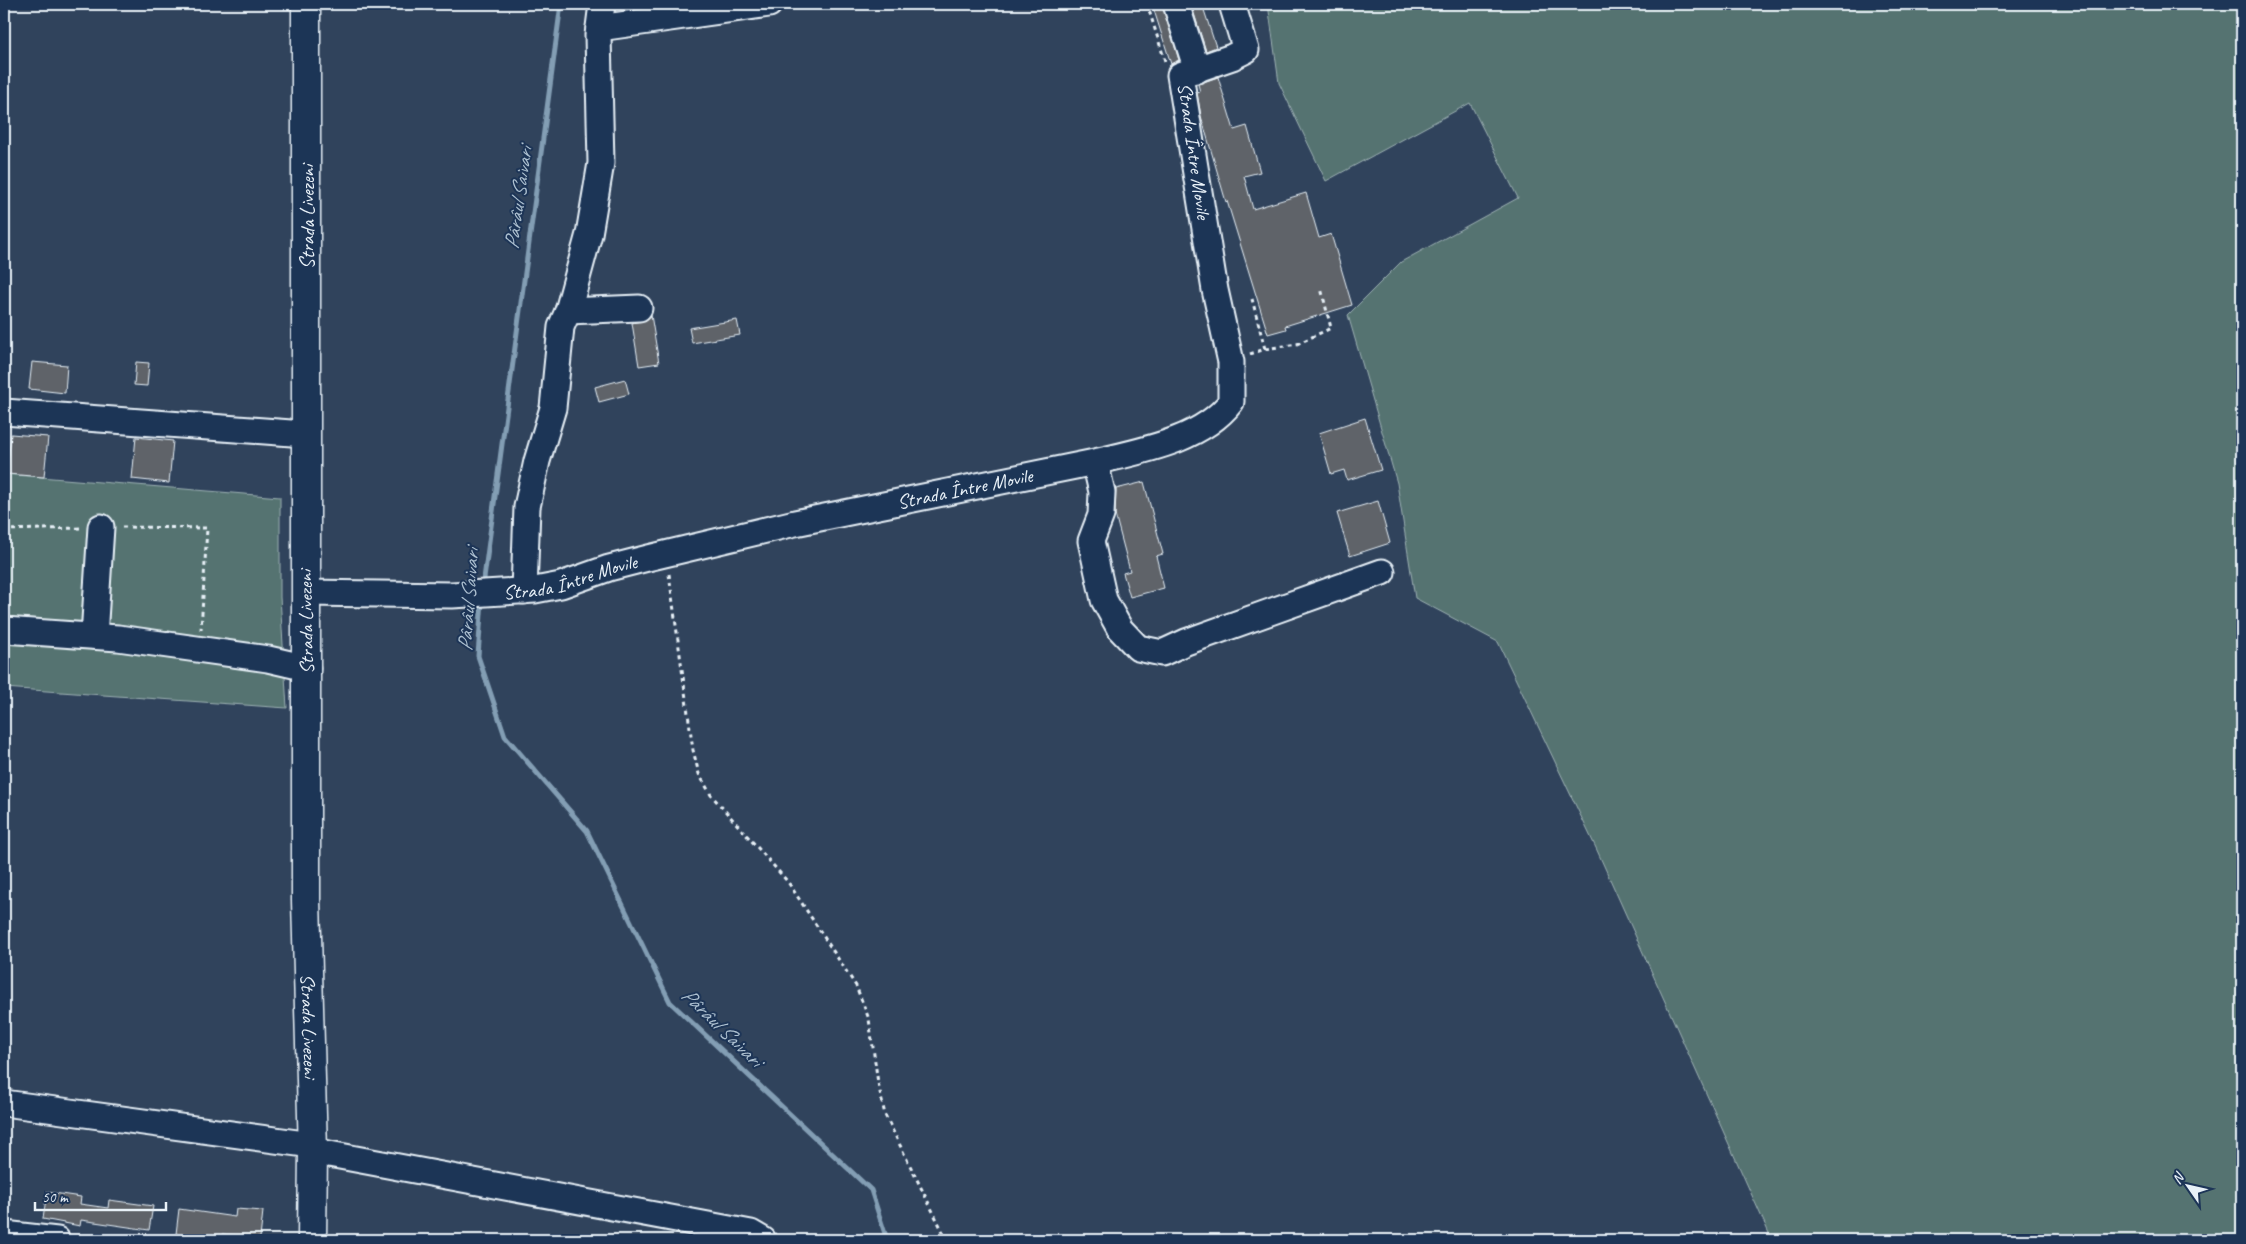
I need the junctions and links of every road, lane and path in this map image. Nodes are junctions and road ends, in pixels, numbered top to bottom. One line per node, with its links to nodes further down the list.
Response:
1 (306, 4): 16 (main road, Strada Livezeni)
2 (602, 4): 7 (street)
3 (769, 4): 7 (street)
4 (1147, 4): 8 (path)
5 (1176, 4): 8 (street)
6 (1232, 4): 8 (street, Strada Între Movile)
7 (599, 28): 12 (street)
8 (1188, 72): 14 (street, Strada Între Movile)
9 (1321, 288): 13 (path)
10 (1252, 299): 13 (path)
11 (639, 308): 12 (street)
12 (568, 311): 22 (street)
13 (1265, 349): 14 (path)
14 (1231, 362): 17 (street, Strada Între Movile)
15 (4, 412): 16 (street)
16 (305, 434): 23 (main road, Strada Livezeni)
17 (1095, 462): 20 (street, Strada Între Movile); 21 (street)
18 (101, 527): 19 (path); 25 (street); 26 (path)
19 (4, 530)
20 (666, 554): 22 (street, Strada Între Movile); 35 (path)
21 (1382, 572)
22 (513, 592): 23 (street, Strada Între Movile)
23 (306, 593): 27 (main road, Strada Livezeni)
24 (4, 630): 25 (street)
25 (94, 636): 26 (street)
26 (199, 650): 27 (street)
27 (307, 668): 29 (main road, Strada Livezeni)
28 (4, 1103): 29 (street)
29 (313, 1148): 30 (street); 33 (main road, Strada Livezeni)
30 (702, 1233): 34 (street)
31 (4, 1234): 32 (street)
32 (57, 1240)
33 (312, 1240)
34 (763, 1240)
35 (948, 1240)

